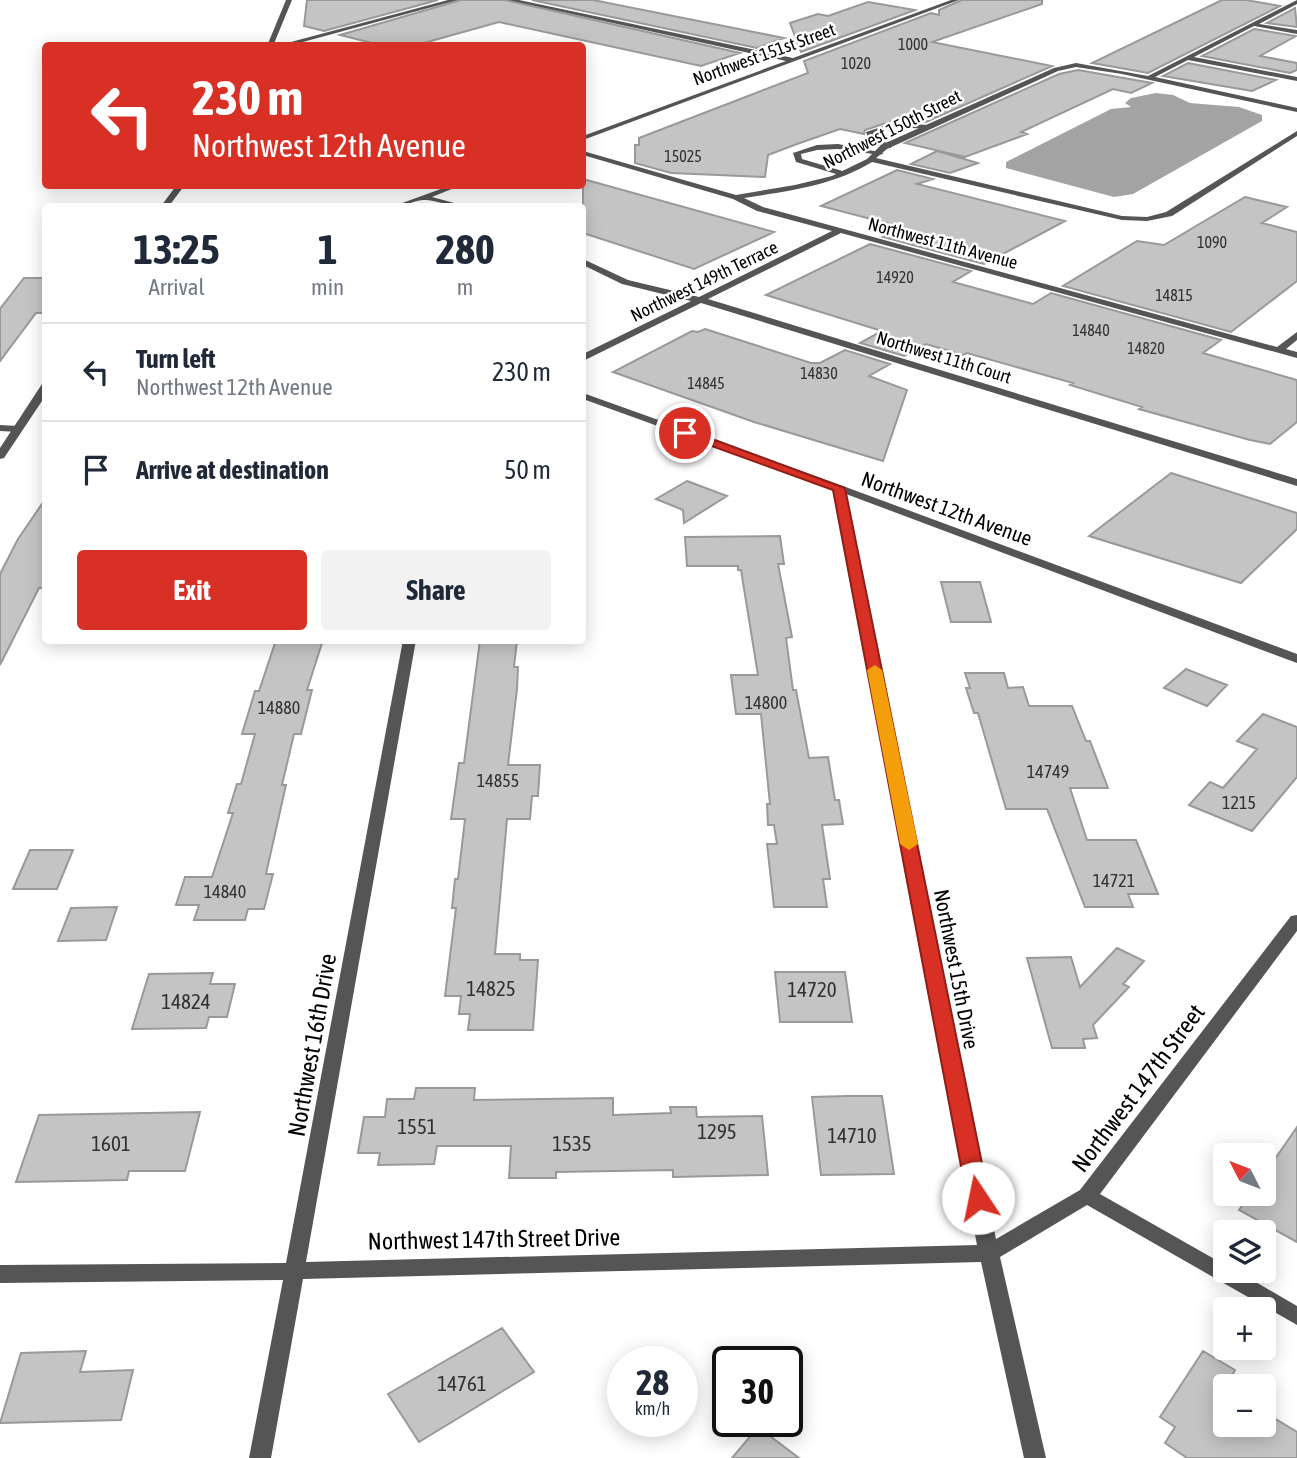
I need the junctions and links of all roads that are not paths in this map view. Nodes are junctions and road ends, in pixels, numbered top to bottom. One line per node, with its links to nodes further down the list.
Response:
1 (289, 0): 8 (street)
2 (455, 0): 9 (street)
3 (511, 0): 11 (street)
4 (956, 0): 11 (street, Northwest 151st Street)
5 (1297, 2): 6 (street)
6 (1255, 25): 7 (street); 10 (street)
7 (1297, 32)
8 (272, 42)
9 (294, 42)
10 (1188, 58): 12 (street); 13 (street)
11 (794, 60): 17 (street, Northwest 151st Street)
12 (1148, 78): 14 (street); 15 (street, Northwest 150th Street)
13 (1297, 79)
14 (1297, 110)
15 (929, 127): 18 (street, Northwest 150th Street); 18 (street)
16 (1297, 133): 21 (street)
17 (586, 137)
18 (888, 145): 19 (street, Northwest 150th Street)
19 (880, 153): 21 (street, Northwest 150th Street); 22 (street)
20 (586, 154): 25 (street, Northwest 11th Avenue)
21 (873, 160): 22 (street, Northwest 150th Street)
22 (843, 174): 25 (street, Northwest 150th Street)
23 (447, 189): 24 (street)
24 (424, 197): 26 (street); 27 (street)
25 (736, 197): 28 (street, Northwest 11th Avenue)
26 (407, 203)
27 (445, 203)
28 (839, 231): 30 (street, Northwest 149th Terrace); 32 (street, Northwest 11th Avenue)
29 (586, 264): 30 (street, Northwest 11th Court)
30 (701, 300): 34 (street, Northwest 149th Terrace); 40 (street, Northwest 11th Court)
31 (1297, 334): 32 (street)
32 (1279, 350): 33 (street, Northwest 11th Avenue)
33 (1297, 355)
34 (586, 357)
35 (42, 392): 38 (street)
36 (586, 397): 41 (street, Northwest 12th Avenue)
37 (0, 428): 38 (street)
38 (18, 429): 39 (street)
39 (0, 456)
40 (1297, 483)
41 (839, 488): 43 (street, Northwest 12th Avenue); 46 (street, Northwest 15th Drive)
42 (410, 644): 47 (street, Northwest 16th Drive)
43 (1297, 659)
44 (1297, 920): 45 (street, Northwest 147th Street)
45 (1087, 1196): 46 (street, Northwest 147th Street); 49 (street)
46 (989, 1253): 47 (street, Northwest 147th Street Drive); 51 (street, Northwest 15th Drive)
47 (296, 1271): 48 (street, Northwest 147th Street Drive); 50 (street, Northwest 16th Drive)
48 (0, 1274)
49 (1297, 1317)
50 (260, 1458)
51 (1035, 1458)

